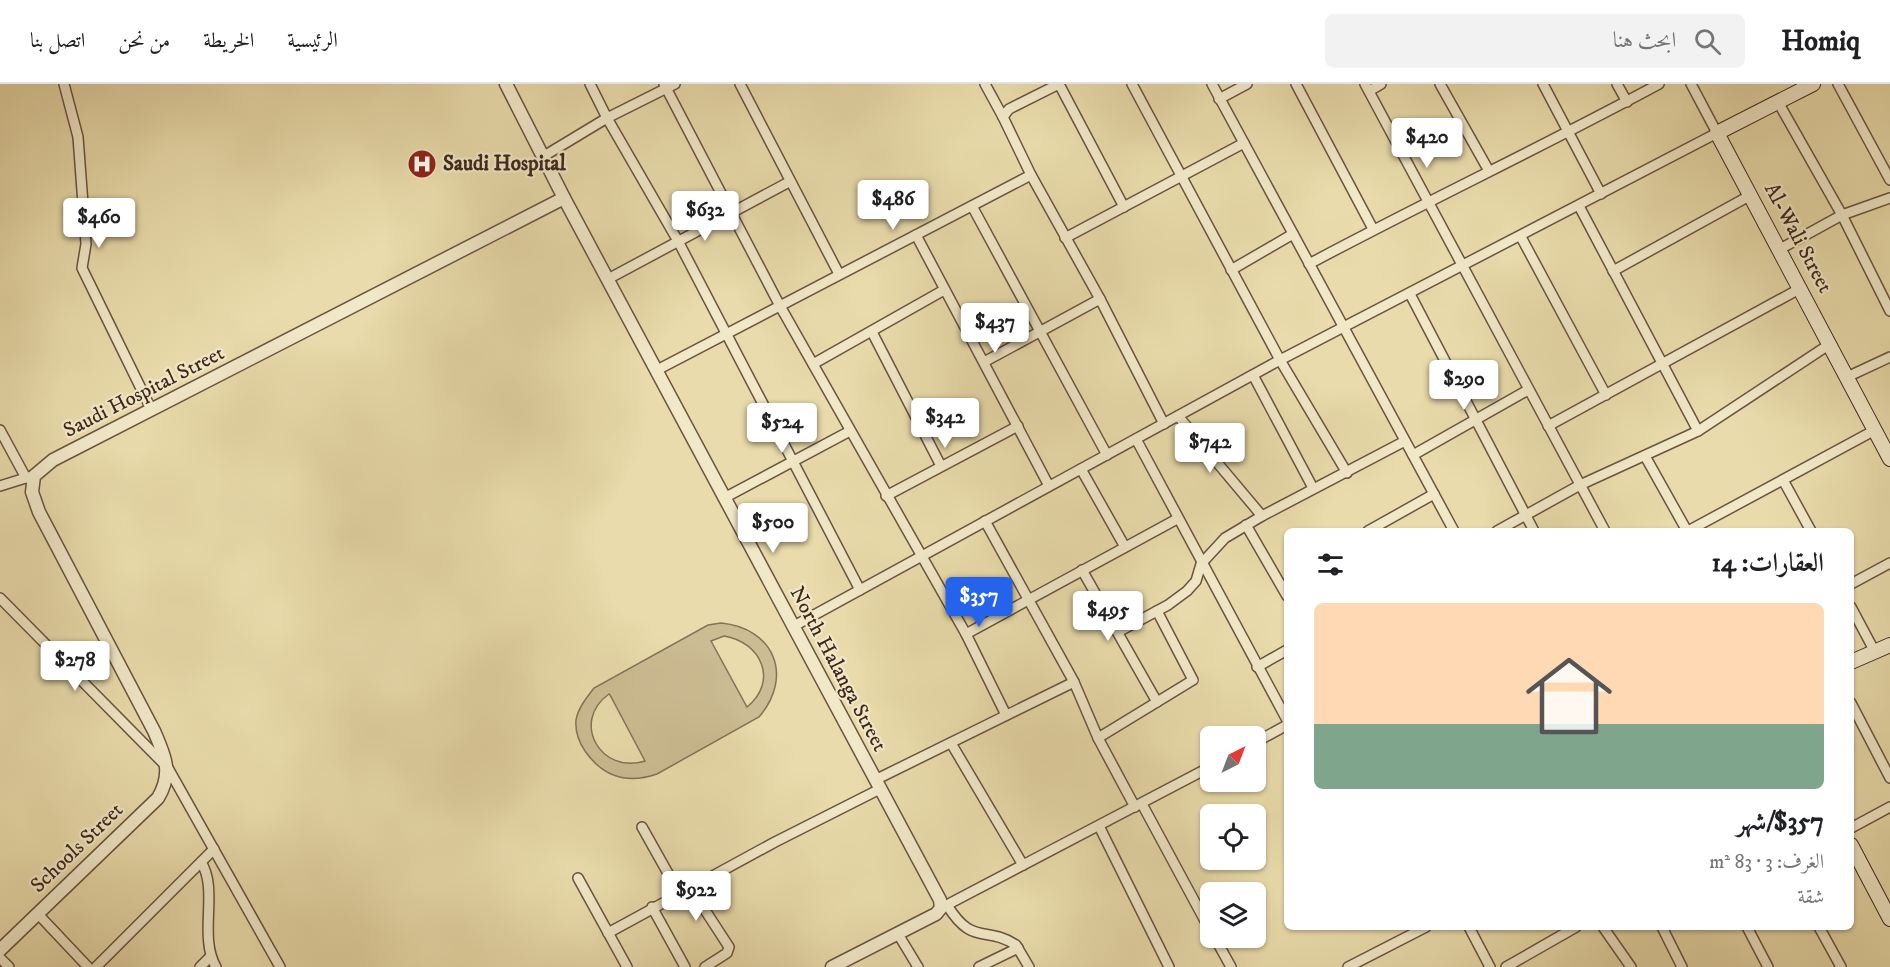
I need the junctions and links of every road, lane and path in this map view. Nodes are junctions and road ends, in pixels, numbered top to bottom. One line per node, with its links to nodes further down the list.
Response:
1 (64, 84): 79 (street)
2 (506, 84): 29 (street, North Halanga Street)
3 (590, 84): 25 (street)
4 (985, 84): 24 (street)
5 (1059, 84): 24 (street); 42 (street)
6 (1132, 84): 32 (street)
7 (1212, 84): 21 (street)
8 (1247, 84): 21 (street)
9 (1296, 84): 45 (street)
10 (1381, 84): 20 (street)
11 (1440, 84): 30 (street)
12 (1543, 84): 26 (street)
13 (1617, 84): 22 (street)
14 (1659, 84): 22 (street)
15 (1691, 84): 27 (street)
16 (1813, 84): 23 (main road)
17 (1838, 84): 33 (street)
18 (668, 86): 25 (street); 43 (street)
19 (745, 86): 34 (street)
20 (1367, 87): 39 (street)
21 (1220, 99): 28 (street)
22 (1627, 102): 26 (street)
23 (1778, 102): 27 (main road); 44 (street)
24 (1003, 117): 31 (street)
25 (607, 118): 29 (street); 50 (street)
26 (1569, 132): 30 (street); 35 (street)
27 (1717, 133): 35 (street); 36 (main road, Al-Wali Street)
28 (1244, 143): 32 (street); 46 (street)
29 (544, 156): 37 (street, North Halanga Street)
30 (1489, 171): 39 (street)
31 (1031, 175): 40 (street); 49 (street)
32 (1181, 177): 42 (street); 54 (street)
33 (1890, 180)
34 (789, 182): 43 (street); 56 (street)
35 (1601, 194): 41 (street)
36 (1751, 195): 51 (main road, Al-Wali Street); 55 (street)
37 (564, 198): 57 (street, North Halanga Street); 79 (street, Saudi Hospital Street)
38 (1890, 198): 44 (street)
39 (1428, 200): 45 (street); 53 (street)
40 (972, 206): 47 (street); 65 (street)
41 (1579, 206): 48 (street); 55 (street)
42 (1124, 207): 49 (street)
43 (732, 212): 50 (street); 62 (street)
44 (1842, 215): 51 (street); 63 (street)
45 (1373, 229): 52 (street)
46 (1293, 234): 52 (street); 54 (street)
47 (916, 235): 56 (street); 59 (street)
48 (1521, 237): 53 (street); 78 (street)
49 (1065, 238): 61 (street)
50 (678, 241): 57 (street); 67 (street)
51 (1780, 249): 58 (main road, Al-Wali Street)
52 (1309, 264): 64 (street)
53 (1462, 267): 60 (street); 77 (street)
54 (1231, 270): 70 (street)
55 (1613, 271): 72 (street)
56 (839, 274): 62 (street)
57 (608, 279): 74 (street, North Halanga Street)
58 (1801, 288): 68 (main road, Al-Wali Street); 72 (street)
59 (944, 290): 66 (street); 71 (street)
60 (1410, 294): 64 (street); 81 (street)
61 (1100, 299): 65 (street); 82 (street)
62 (780, 306): 67 (street); 73 (street)
63 (1890, 311)
64 (1344, 328): 70 (street); 90 (street)
65 (1040, 331): 71 (street); 91 (street)
66 (872, 332): 73 (street); 96 (street)
67 (726, 335): 74 (street); 95 (street)
68 (1830, 344): 76 (main road, Al-Wali Street); 87 (street)
69 (1890, 357): 76 (street)
70 (1280, 360): 75 (street); 98 (street)
71 (984, 362): 83 (street)
72 (1662, 363): 78 (street); 87 (street)
73 (813, 364): 88 (street)
74 (657, 369): 107 (street, North Halanga Street)
75 (1253, 375): 80 (street); 104 (street)
76 (1847, 377): 86 (main road, Al-Wali Street)
77 (1528, 390): 81 (street); 84 (street)
78 (1606, 395): 84 (street)
79 (151, 409): 99 (street, Saudi Hospital Street)
80 (1178, 416): 82 (street); 109 (street)
81 (1474, 420): 92 (street); 108 (street)
82 (1164, 424): 89 (street)
83 (1018, 426): 96 (street); 102 (street)
84 (1548, 426): 103 (street)
85 (0, 430): 99 (street)
86 (1875, 430): 94 (main road, Al-Wali Street); 100 (street)
87 (1698, 431): 93 (street)
88 (850, 432): 95 (street); 106 (street)
89 (1136, 439): 91 (street); 110 (street)
90 (1406, 441): 92 (street); 98 (street)
91 (1107, 455): 97 (street)
92 (1413, 455): 105 (street)
93 (1646, 456): 103 (street); 118 (street)
94 (1890, 459)
95 (794, 463): 107 (street); 128 (street)
96 (941, 466): 106 (street)
97 (1081, 469): 102 (street); 121 (street)
98 (1347, 473): 104 (street)
99 (30, 477): 101 (street); 150 (street)
100 (1783, 480): 119 (street); 120 (street)
101 (0, 486)
102 (1049, 486): 111 (street)
103 (1580, 486): 108 (street); 117 (street)
104 (1312, 488): 109 (street)
105 (1434, 494): 113 (street); 114 (street)
106 (886, 496): 122 (street)
107 (726, 497): 133 (street, North Halanga Street)
108 (1526, 515): 115 (street); 116 (street)
109 (1262, 516): 112 (street)
110 (1177, 519): 121 (street); 124 (street)
111 (985, 521): 122 (street); 130 (street)
112 (1246, 525): 124 (street); 126 (street)
113 (1374, 528)
114 (1453, 528)
115 (1502, 528)
116 (1532, 528)
117 (1603, 528)
118 (1686, 528)
119 (1694, 528)
120 (1809, 528)
121 (1125, 547): 125 (street)
122 (922, 556): 128 (street); 135 (street)
123 (1890, 563): 127 (street)
124 (1201, 564): 131 (street); 140 (street)
125 (1082, 570): 130 (street); 134 (street)
126 (1283, 578)
127 (1854, 582)
128 (860, 590): 133 (street)
129 (0, 598): 150 (street)
130 (1029, 598): 135 (street); 141 (street)
131 (1157, 611): 134 (street); 142 (street)
132 (1854, 613): 138 (street)
133 (794, 626): 153 (street, North Halanga Street)
134 (1118, 632): 142 (street)
135 (966, 633): 144 (street)
136 (1890, 645): 138 (main road)
137 (1284, 652): 140 (street)
138 (1875, 652): 139 (main road)
139 (1854, 661)
140 (1257, 667): 145 (street)
141 (1074, 682): 144 (street); 148 (street)
142 (1157, 702): 148 (street)
143 (1854, 709): 152 (street)
144 (1006, 715): 149 (street)
145 (1284, 715)
146 (1284, 728): 147 (street)
147 (1266, 737)
148 (1098, 738): 154 (street)
149 (951, 743): 153 (street); 162 (street)
150 (168, 768): 159 (street); 168 (street, Schools Street)
151 (1200, 772): 154 (street)
152 (1890, 778)
153 (878, 785): 164 (street); 166 (street, North Halanga Street)
154 (1138, 805): 156 (street); 169 (street)
155 (1890, 807): 157 (street)
156 (1099, 826): 162 (street); 199 (street)
157 (1854, 826)
158 (642, 827): 165 (street)
159 (214, 849): 161 (street); 191 (street)
160 (1854, 851): 170 (main road)
161 (201, 862): 183 (street); 188 (street)
162 (1023, 865): 166 (street)
163 (578, 878): 178 (street)
164 (690, 887): 165 (street); 194 (street)
165 (679, 893): 167 (street)
166 (944, 907): 179 (street); 180 (street)
167 (652, 908): 178 (street); 193 (street)
168 (37, 913): 182 (street, Schools Street); 187 (street)
169 (1200, 913)
170 (1890, 919)
171 (1420, 930): 201 (street)
172 (1470, 930): 202 (street)
173 (1571, 930): 203 (street)
174 (1605, 930): 185 (street)
175 (1664, 930): 204 (street)
176 (1749, 930): 205 (street)
177 (1821, 930): 206 (street)
178 (608, 933): 192 (street)
179 (898, 934): 195 (street); 196 (street)
180 (1018, 948): 197 (street); 198 (street)
181 (1221, 948): 200 (street)
182 (0, 950)
183 (210, 957): 189 (street); 190 (street)
184 (0, 958): 186 (street)
185 (1627, 966)
186 (9, 967)
187 (88, 967)
188 (96, 967)
189 (200, 967)
190 (216, 967)
191 (280, 967)
192 (627, 967)
193 (685, 967)
194 (705, 967)
195 (832, 967)
196 (918, 967)
197 (979, 967)
198 (1029, 967)
199 (1169, 967)
200 (1231, 967)
201 (1348, 967)
202 (1490, 967)
203 (1506, 967)
204 (1682, 967)
205 (1768, 967)
206 (1841, 967)

